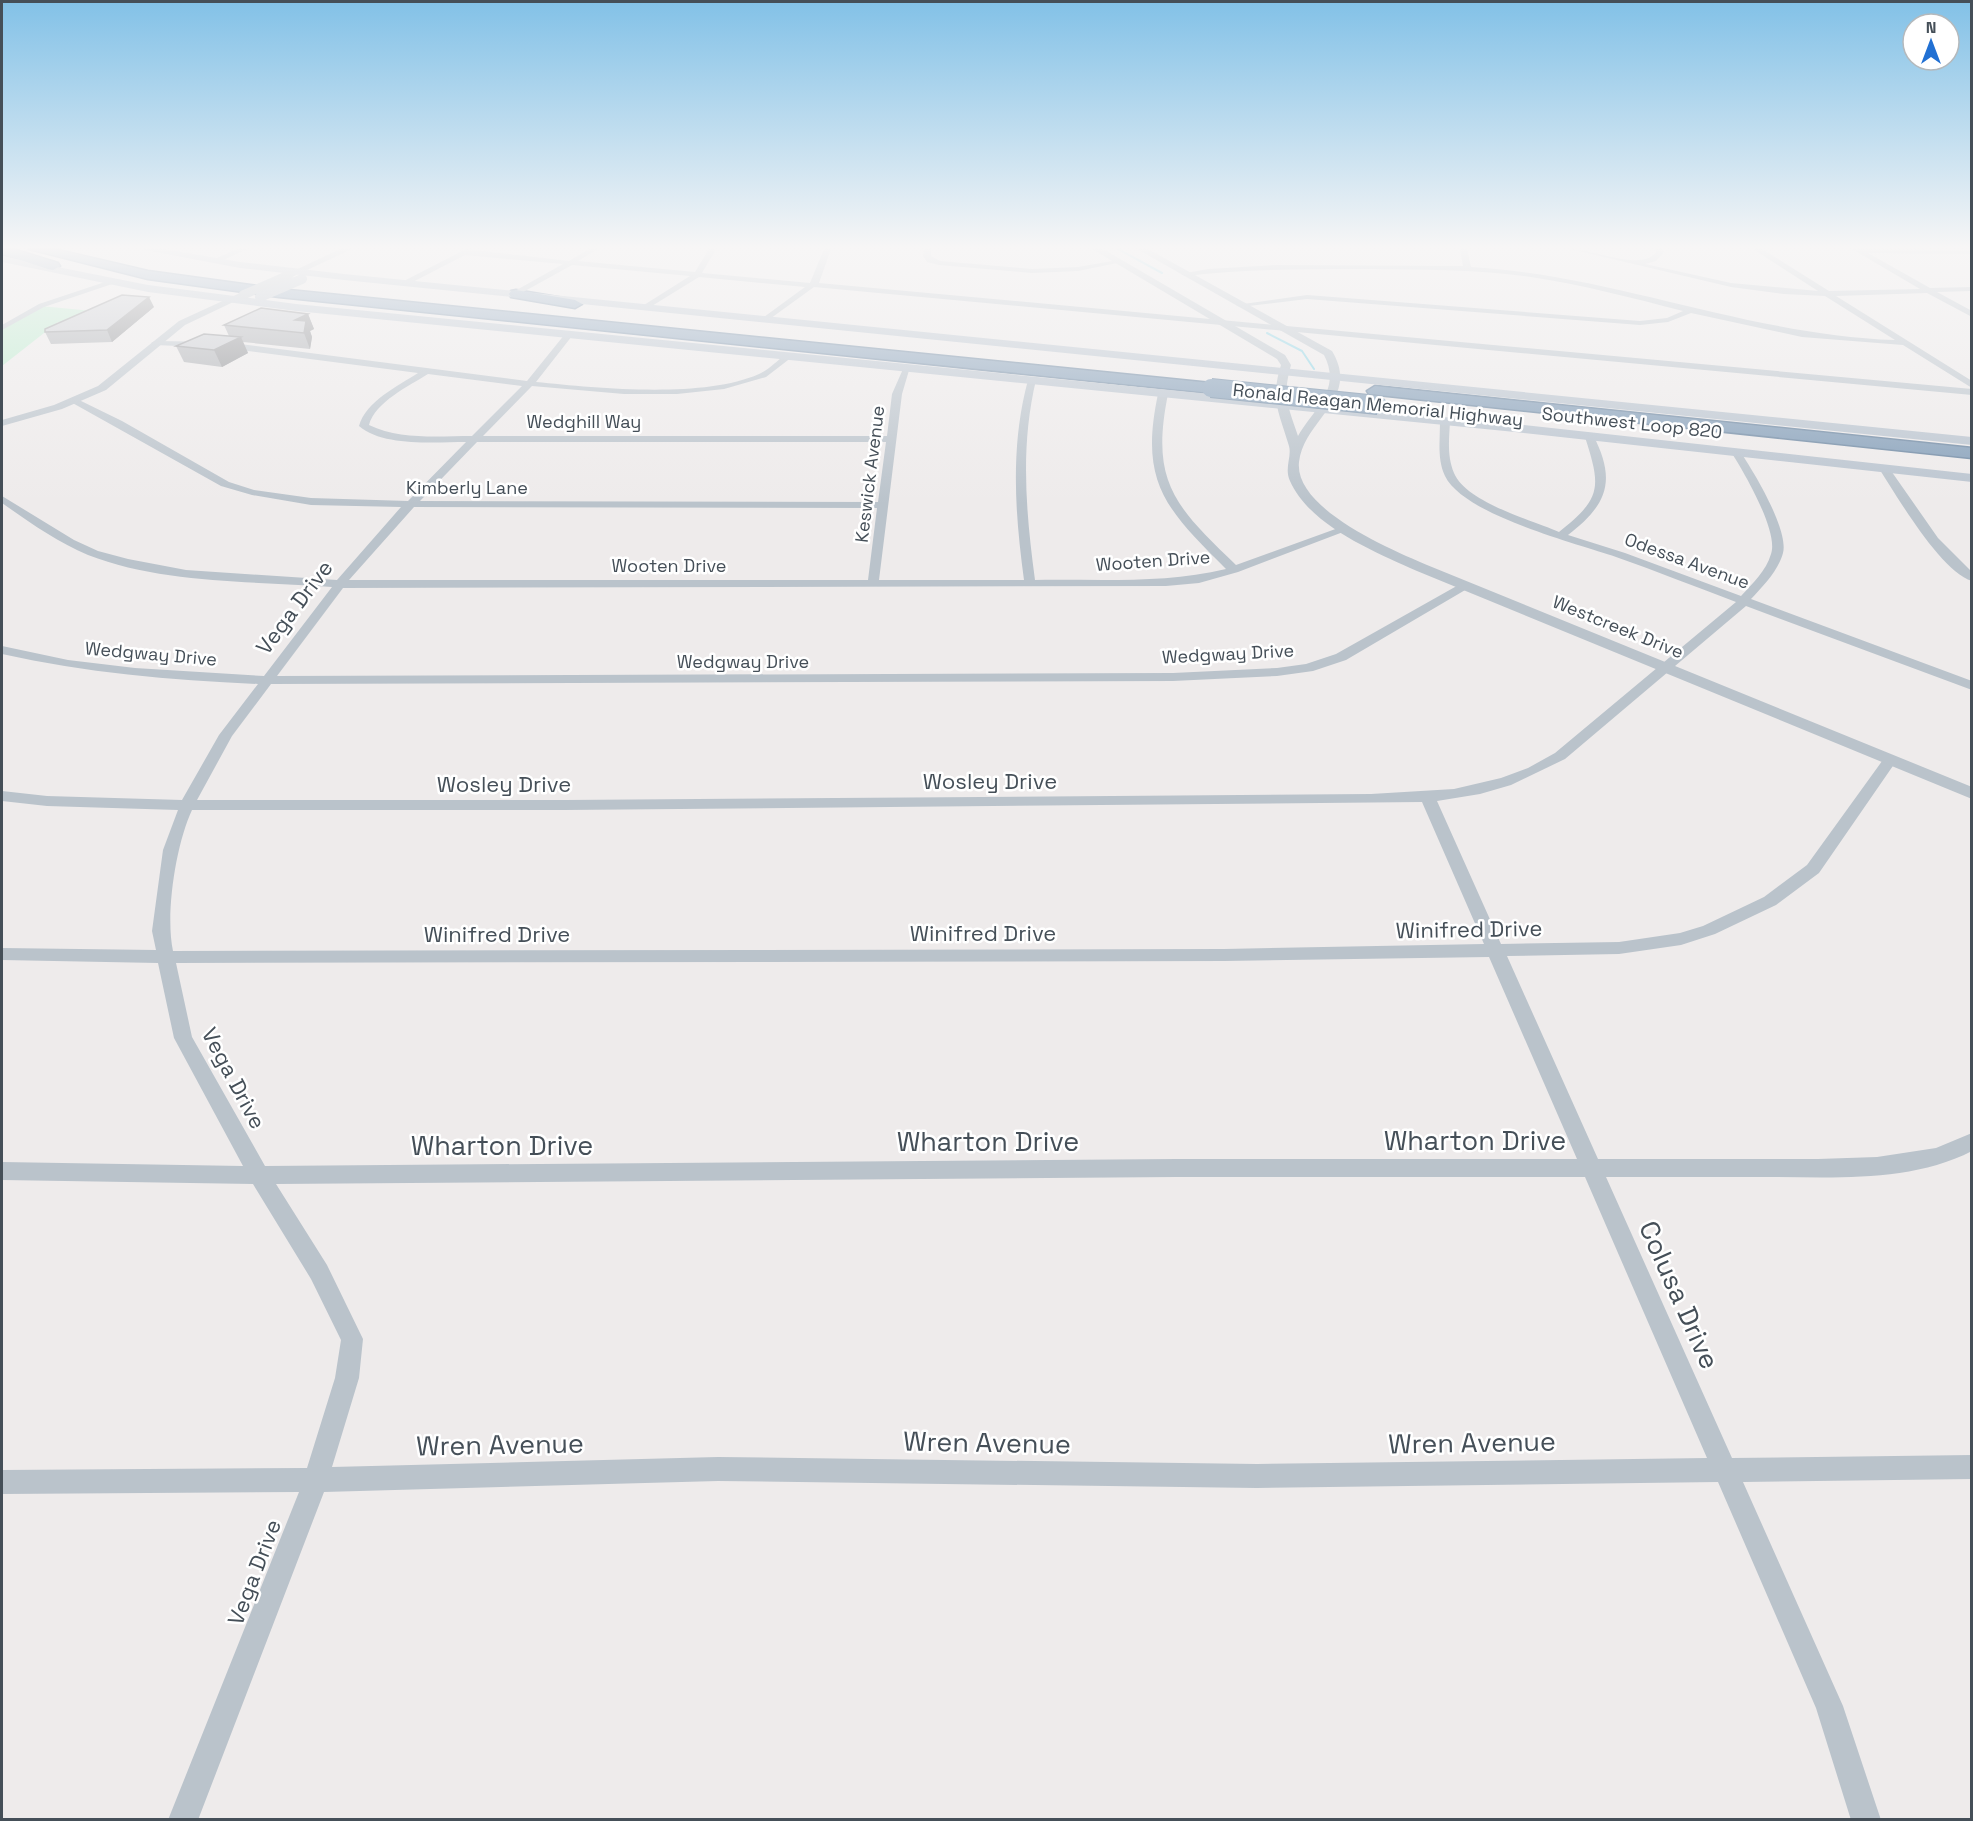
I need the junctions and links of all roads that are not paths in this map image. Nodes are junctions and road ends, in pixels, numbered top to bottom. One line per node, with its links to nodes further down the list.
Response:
1 (168, 334): 15 (street)
2 (549, 334): 13 (main road, Southwest Loop 820)
3 (616, 334): 18 (highway)
4 (691, 334): 18 (highway, Ronald Reagan Memorial Highway)
5 (796, 334): 16 (highway, Ronald Reagan Memorial Highway)
6 (842, 334): 16 (highway)
7 (914, 334): 21 (main road, Southwest Loop 820)
8 (1243, 334): 21 (street)
9 (1292, 334): 22 (street)
10 (1329, 334): 27 (street)
11 (1797, 334): 14 (street)
12 (1890, 334): 14 (street)
13 (568, 336): 17 (main road, Southwest Loop 820); 25 (street, Vega Drive)
14 (1904, 343): 26 (street)
15 (155, 344): 20 (street); 30 (street)
16 (938, 348): 24 (highway, Ronald Reagan Memorial Highway)
17 (788, 357): 19 (main road, Southwest Loop 820); 25 (street)
18 (957, 361): 24 (highway, Ronald Reagan Memorial Highway)
19 (907, 369): 23 (main road, Southwest Loop 820); 37 (street, Keswick Avenue)
20 (426, 371): 25 (street); 36 (street, Wedghill Way)
21 (1286, 372): 22 (main road, Southwest Loop 820); 31 (street, Westcreek Drive)
22 (1338, 377): 32 (street); 38 (main road, Southwest Loop 820)
23 (1032, 380): 28 (main road, Southwest Loop 820); 56 (street)
24 (1215, 382): 29 (highway, Ronald Reagan Memorial Highway, bridge)
25 (529, 384): 36 (street, Vega Drive)
26 (1971, 385)
27 (1971, 392)
28 (1164, 394): 31 (main road, Southwest Loop 820); 52 (street)
29 (1376, 398): 41 (highway, Ronald Reagan Memorial Highway); 42 (highway, Ronald Reagan Memorial Highway)
30 (74, 401): 34 (street); 48 (street, Kimberly Lane)
31 (1283, 405): 32 (main road, Southwest Loop 820); 39 (street, Westcreek Drive)
32 (1321, 410): 33 (main road, Southwest Loop 820); 39 (street)
33 (1445, 422): 35 (main road, Southwest Loop 820); 51 (street, Odessa Avenue)
34 (2, 423)
35 (1590, 437): 40 (main road, Southwest Loop 820); 51 (street)
36 (474, 438): 37 (street, Wedghill Way); 48 (street, Vega Drive)
37 (891, 439): 49 (street, Keswick Avenue)
38 (1971, 441)
39 (1296, 450): 50 (street, Westcreek Drive)
40 (1736, 452): 44 (main road, Southwest Loop 820); 58 (street, Wosley Drive)
41 (1844, 453): 43 (highway, Ronald Reagan Memorial Highway); 45 (highway)
42 (1971, 453)
43 (1971, 466)
44 (1883, 467): 46 (main road, Southwest Loop 820); 53 (street)
45 (1971, 473)
46 (1971, 478)
47 (2, 499): 54 (street, Wooten Drive)
48 (410, 504): 49 (street, Kimberly Lane); 54 (street, Vega Drive)
49 (883, 506): 55 (street, Keswick Avenue)
50 (1345, 529): 52 (street, Wooten Drive); 57 (street, Westcreek Drive)
51 (1560, 536): 58 (street, Odessa Avenue)
52 (1234, 570): 56 (street, Wooten Drive)
53 (1970, 576)
54 (340, 584): 55 (street, Wooten Drive); 61 (street, Vega Drive)
55 (873, 584): 56 (street, Wooten Drive)
56 (1030, 584)
57 (1466, 586): 60 (street, Westcreek Drive); 61 (street, Wedgway Drive)
58 (1744, 600): 60 (street, Wosley Drive); 62 (street, Odessa Avenue)
59 (2, 650): 61 (street, Wedgway Drive)
60 (1665, 668): 63 (street, Westcreek Drive); 66 (street, Wosley Drive)
61 (270, 680): 67 (street, Vega Drive)
62 (1971, 686)
63 (1890, 760): 64 (street, Westcreek Drive); 68 (street, Winifred Drive)
64 (1971, 794)
65 (2, 796): 67 (street, Wosley Drive)
66 (1428, 798): 67 (street, Wosley Drive); 68 (street, Colusa Drive)
67 (188, 805): 70 (street, Vega Drive)
68 (1496, 952): 70 (street, Winifred Drive); 72 (street, Colusa Drive)
69 (2, 954): 70 (street, Winifred Drive)
70 (166, 957): 74 (street, Vega Drive)
71 (1971, 1141): 72 (street, Wharton Drive)
72 (1592, 1169): 74 (street, Wharton Drive); 76 (street, Colusa Drive)
73 (2, 1171): 74 (street, Wharton Drive)
74 (259, 1175): 77 (street, Vega Drive)
75 (1971, 1467): 76 (street, Wren Avenue)
76 (1725, 1469): 77 (street, Wren Avenue); 80 (street, Colusa Drive)
77 (316, 1480): 78 (street, Wren Avenue); 79 (street, Vega Drive)
78 (2, 1482)
79 (183, 1820)
80 (1866, 1820)

